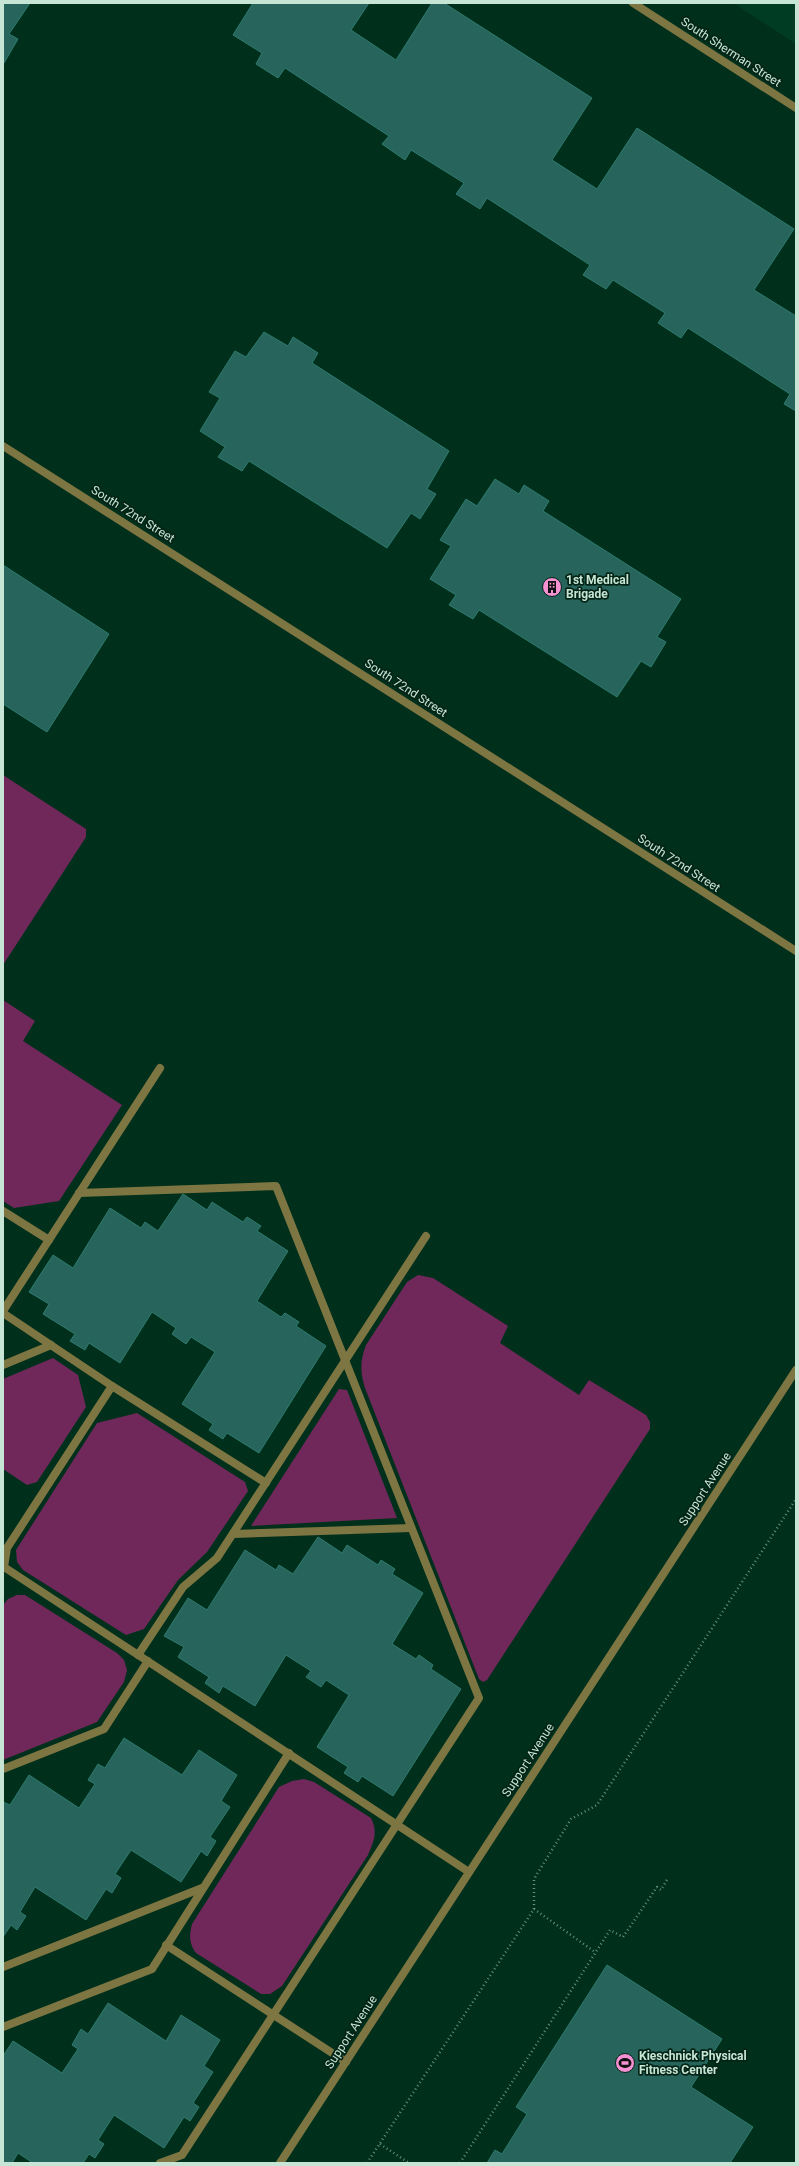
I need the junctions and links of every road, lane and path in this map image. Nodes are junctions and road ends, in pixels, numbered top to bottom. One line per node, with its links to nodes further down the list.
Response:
1 (633, 3): 2 (street, South Sherman Street)
2 (796, 108)
3 (3, 446): 4 (street, South 72nd Street)
4 (796, 951)
5 (160, 1068): 6 (street)
6 (79, 1193): 9 (street); 12 (street)
7 (3, 1211): 9 (street)
8 (426, 1236): 12 (street)
9 (49, 1240): 10 (street)
10 (3, 1312): 11 (street)
11 (51, 1345): 13 (street); 15 (street)
12 (345, 1361): 16 (street); 18 (street)
13 (3, 1365)
14 (796, 1370): 26 (street, Support Avenue)
15 (112, 1386): 16 (street); 20 (street)
16 (266, 1483): 19 (street)
17 (796, 1499): 29 (path)
18 (411, 1528): 19 (street); 25 (street)
19 (233, 1534): 21 (street)
20 (3, 1568): 21 (street)
21 (138, 1655): 22 (street)
22 (148, 1661): 23 (street); 24 (street)
23 (289, 1753): 25 (street); 28 (street)
24 (3, 1769)
25 (397, 1824): 26 (street); 33 (street)
26 (469, 1872): 35 (street, Support Avenue)
27 (668, 1878): 31 (path)
28 (202, 1888): 30 (street); 32 (street)
29 (534, 1909): 31 (path); 36 (path)
30 (166, 1946): 33 (street); 34 (street)
31 (595, 1952): 41 (path)
32 (3, 1968)
33 (273, 2015): 35 (street); 37 (street)
34 (3, 2027)
35 (346, 2062): 38 (street, Support Avenue)
36 (380, 2144): 39 (path); 40 (path)
37 (160, 2163)
38 (280, 2163)
39 (367, 2163)
40 (409, 2163)
41 (460, 2163)

